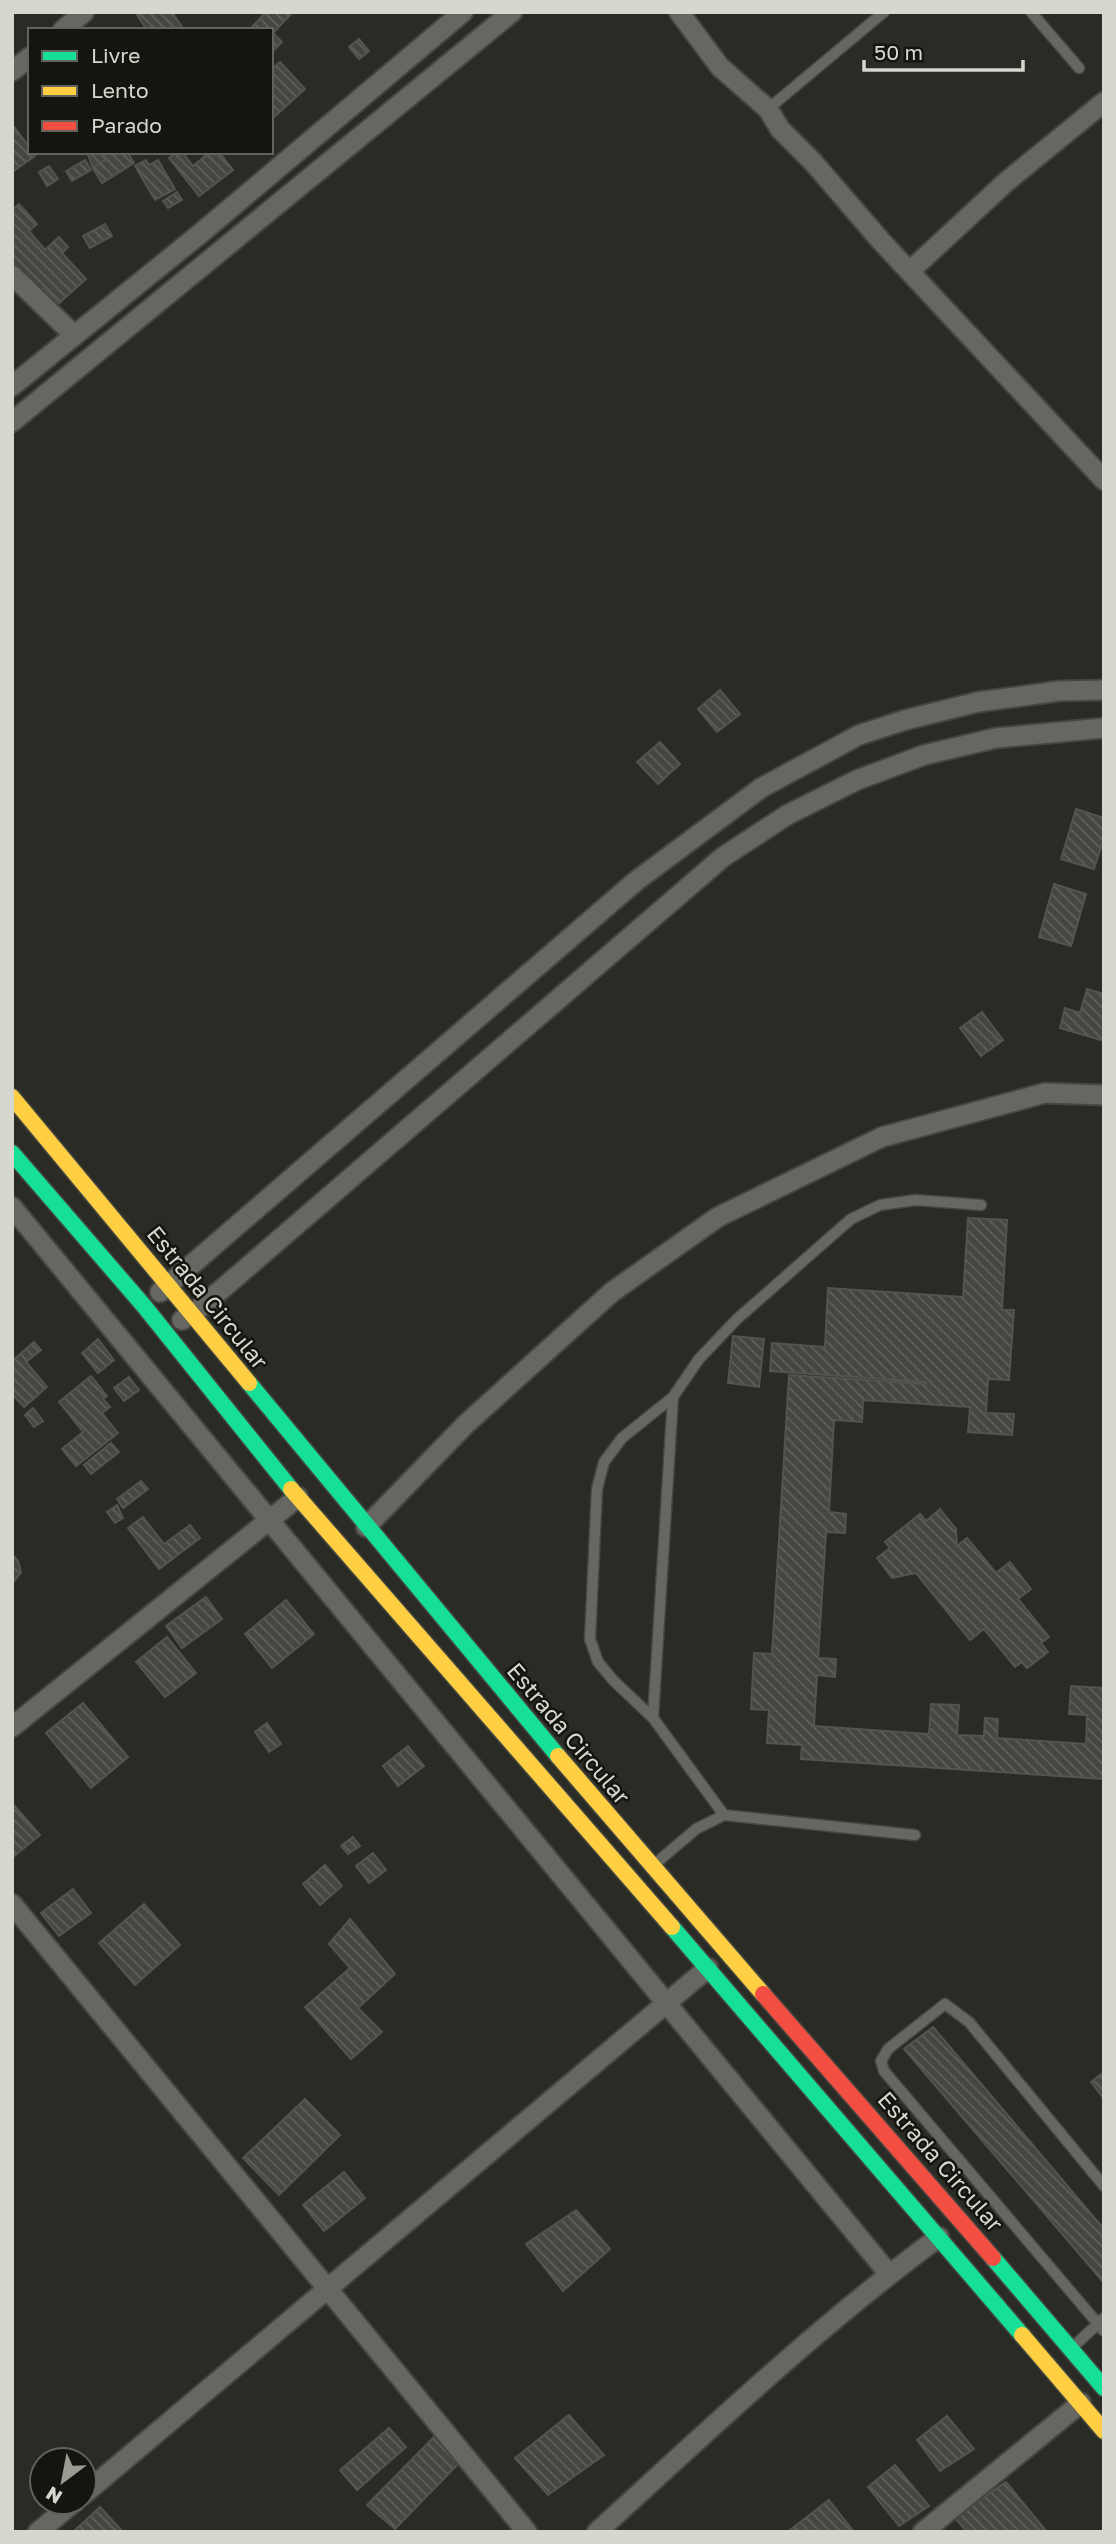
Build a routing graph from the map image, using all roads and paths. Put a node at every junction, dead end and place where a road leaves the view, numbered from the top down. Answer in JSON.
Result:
{"nodes":[{"id":1,"x":84,"y":12,"type":"edge"},
{"id":2,"x":463,"y":12,"type":"edge"},
{"id":3,"x":512,"y":12,"type":"edge"},
{"id":4,"x":678,"y":12,"type":"edge"},
{"id":5,"x":884,"y":12,"type":"edge"},
{"id":6,"x":1031,"y":12,"type":"edge"},
{"id":7,"x":65,"y":28,"type":"edge"},
{"id":8,"x":28,"y":59,"type":"edge"},
{"id":9,"x":1079,"y":68,"type":"dead end"},
{"id":10,"x":12,"y":71,"type":"edge"},
{"id":11,"x":1104,"y":102,"type":"edge"},
{"id":12,"x":768,"y":109,"type":"junction"},
{"id":13,"x":909,"y":271,"type":"junction"},
{"id":14,"x":12,"y":275,"type":"edge"},
{"id":15,"x":74,"y":335,"type":"junction"},
{"id":16,"x":12,"y":386,"type":"edge"},
{"id":17,"x":12,"y":422,"type":"edge"},
{"id":18,"x":1104,"y":480,"type":"edge"},
{"id":19,"x":1104,"y":690,"type":"edge"},
{"id":20,"x":1104,"y":728,"type":"edge"},
{"id":21,"x":1104,"y":1095,"type":"edge"},
{"id":22,"x":12,"y":1097,"type":"edge"},
{"id":23,"x":12,"y":1153,"type":"edge"},
{"id":24,"x":981,"y":1205,"type":"dead end"},
{"id":25,"x":12,"y":1207,"type":"edge"},
{"id":26,"x":169,"y":1284,"type":"junction"},
{"id":27,"x":144,"y":1306,"type":"junction"},
{"id":28,"x":193,"y":1314,"type":"junction"},
{"id":29,"x":163,"y":1330,"type":"junction"},
{"id":30,"x":673,"y":1397,"type":"junction"},
{"id":31,"x":298,"y":1497,"type":"junction"},
{"id":32,"x":270,"y":1520,"type":"junction"},
{"id":33,"x":366,"y":1527,"type":"junction"},
{"id":34,"x":653,"y":1717,"type":"junction"},
{"id":35,"x":14,"y":1723,"type":"edge"},
{"id":36,"x":724,"y":1815,"type":"junction"},
{"id":37,"x":915,"y":1835,"type":"dead end"},
{"id":38,"x":652,"y":1867,"type":"junction"},
{"id":39,"x":12,"y":1903,"type":"edge"},
{"id":40,"x":708,"y":1968,"type":"junction"},
{"id":41,"x":667,"y":2002,"type":"junction"},
{"id":42,"x":1104,"y":2186,"type":"edge"},
{"id":43,"x":939,"y":2237,"type":"junction"},
{"id":44,"x":889,"y":2274,"type":"junction"},
{"id":45,"x":328,"y":2290,"type":"junction"},
{"id":46,"x":1102,"y":2324,"type":"edge"},
{"id":47,"x":1071,"y":2348,"type":"junction"},
{"id":48,"x":1104,"y":2388,"type":"edge"},
{"id":49,"x":1081,"y":2403,"type":"junction"},
{"id":50,"x":1104,"y":2431,"type":"edge"},
{"id":51,"x":98,"y":2482,"type":"edge"},
{"id":52,"x":57,"y":2516,"type":"edge"},
{"id":53,"x":38,"y":2532,"type":"edge"},
{"id":54,"x":527,"y":2532,"type":"edge"},
{"id":55,"x":597,"y":2532,"type":"edge"},
{"id":56,"x":923,"y":2532,"type":"edge"}],
"edges":[{"from":1,"to":7,"type":"street"},
{"from":2,"to":15,"type":"street"},
{"from":3,"to":17,"type":"street"},
{"from":4,"to":12,"type":"street"},
{"from":5,"to":12,"type":"lane"},
{"from":6,"to":9,"type":"lane"},
{"from":8,"to":10,"type":"street"},
{"from":11,"to":13,"type":"street"},
{"from":12,"to":13,"type":"street"},
{"from":13,"to":18,"type":"street"},
{"from":14,"to":15,"type":"street"},
{"from":15,"to":16,"type":"street"},
{"from":19,"to":26,"type":"street"},
{"from":20,"to":28,"type":"street"},
{"from":21,"to":33,"type":"street"},
{"from":22,"to":26,"type":"main road","name":"Estrada Circular"},
{"from":23,"to":27,"type":"main road"},
{"from":24,"to":30,"type":"lane"},
{"from":25,"to":32,"type":"street"},
{"from":26,"to":27,"type":"street"},
{"from":26,"to":28,"type":"main road","name":"Estrada Circular"},
{"from":27,"to":29,"type":"main road"},
{"from":28,"to":29,"type":"street"},
{"from":28,"to":33,"type":"main road","name":"Estrada Circular"},
{"from":29,"to":31,"type":"main road"},
{"from":30,"to":34,"type":"lane"},
{"from":30,"to":34,"type":"lane"},
{"from":31,"to":32,"type":"street"},
{"from":31,"to":40,"type":"main road"},
{"from":32,"to":35,"type":"street"},
{"from":32,"to":41,"type":"street"},
{"from":33,"to":38,"type":"main road","name":"Estrada Circular"},
{"from":34,"to":36,"type":"lane"},
{"from":36,"to":37,"type":"lane"},
{"from":36,"to":38,"type":"lane"},
{"from":38,"to":47,"type":"main road","name":"Estrada Circular"},
{"from":39,"to":45,"type":"street"},
{"from":40,"to":41,"type":"street"},
{"from":40,"to":43,"type":"main road"},
{"from":41,"to":44,"type":"street"},
{"from":41,"to":45,"type":"street"},
{"from":42,"to":46,"type":"lane"},
{"from":43,"to":44,"type":"street"},
{"from":43,"to":49,"type":"main road"},
{"from":44,"to":55,"type":"street"},
{"from":45,"to":51,"type":"street"},
{"from":45,"to":54,"type":"street"},
{"from":46,"to":47,"type":"lane"},
{"from":47,"to":48,"type":"main road","name":"Estrada Circular"},
{"from":49,"to":50,"type":"main road"},
{"from":49,"to":56,"type":"street"},
{"from":52,"to":53,"type":"street"}]}
